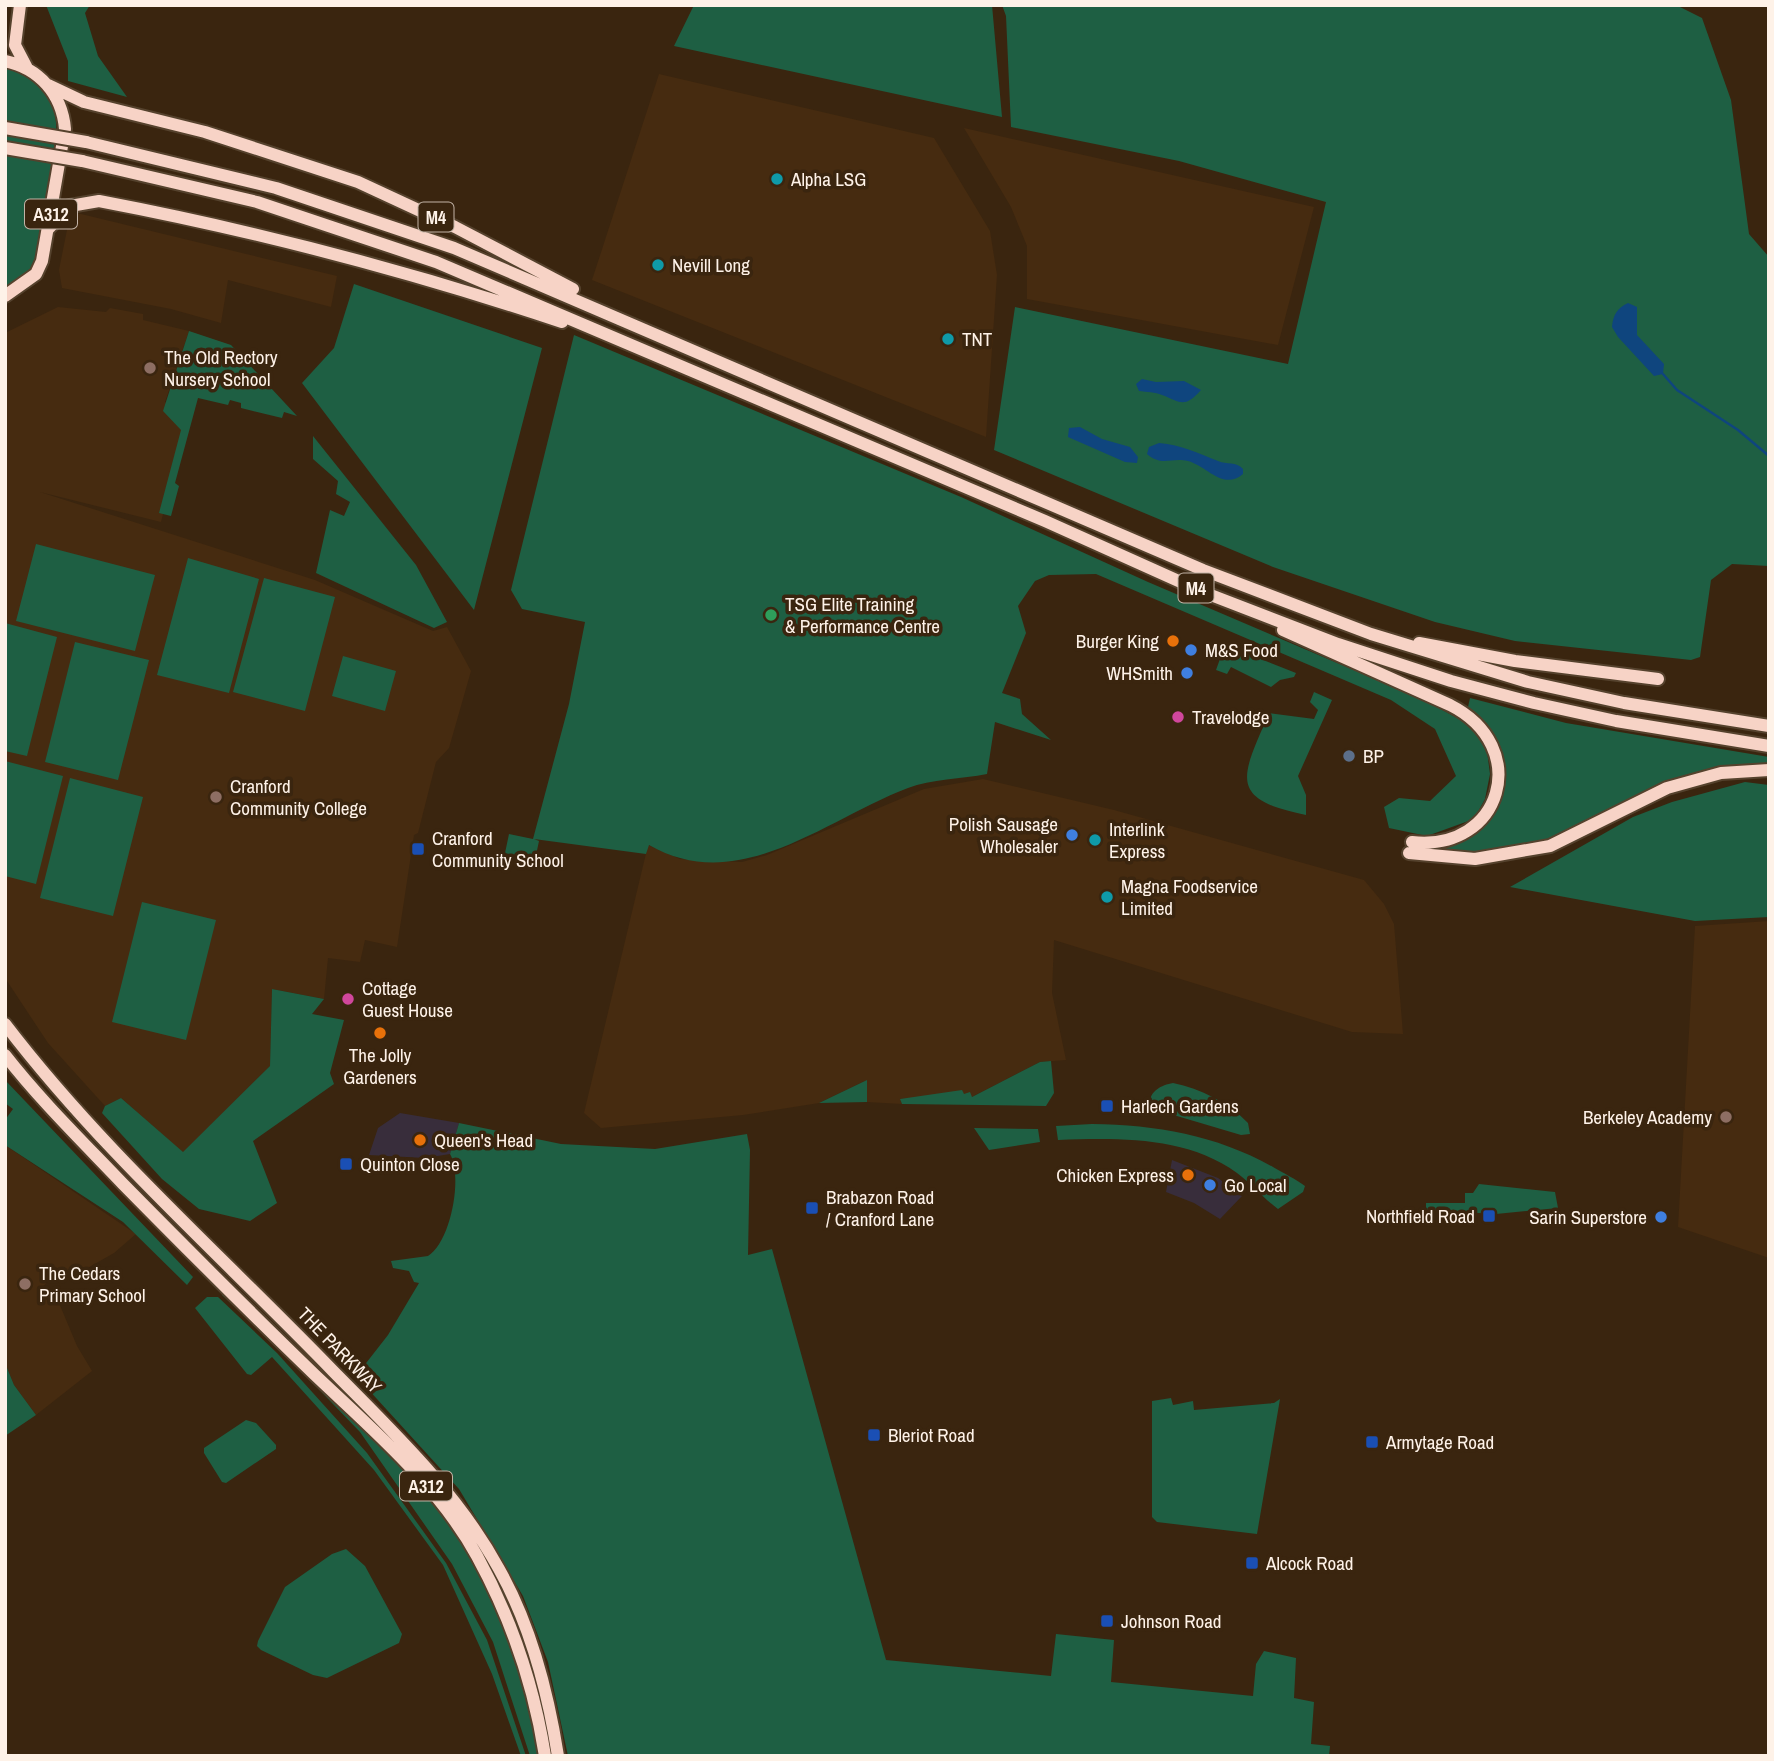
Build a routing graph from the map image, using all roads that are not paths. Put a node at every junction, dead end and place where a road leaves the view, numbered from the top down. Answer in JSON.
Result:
{"nodes":[{"id":1,"x":20,"y":5,"type":"edge"},
{"id":2,"x":5,"y":61,"type":"edge"},
{"id":3,"x":28,"y":69,"type":"junction"},
{"id":4,"x":48,"y":85,"type":"junction"},
{"id":5,"x":5,"y":128,"type":"edge"},
{"id":6,"x":5,"y":148,"type":"edge"},
{"id":7,"x":48,"y":229,"type":"junction"},
{"id":8,"x":6,"y":295,"type":"edge"},
{"id":9,"x":654,"y":331,"type":"junction"},
{"id":10,"x":648,"y":351,"type":"junction"},
{"id":11,"x":1203,"y":592,"type":"junction"},
{"id":12,"x":1371,"y":634,"type":"junction"},
{"id":13,"x":1658,"y":679,"type":"dead end"},
{"id":14,"x":1769,"y":726,"type":"edge"},
{"id":15,"x":1769,"y":746,"type":"edge"},
{"id":16,"x":1769,"y":770,"type":"edge"},
{"id":17,"x":5,"y":1024,"type":"edge"},
{"id":18,"x":5,"y":1055,"type":"edge"},
{"id":19,"x":545,"y":1756,"type":"edge"},
{"id":20,"x":558,"y":1756,"type":"edge"}],
"edges":[{"from":1,"to":3,"type":"highway"},
{"from":2,"to":3,"type":"highway","number":"A312"},
{"from":3,"to":4,"type":"highway","number":"A312"},
{"from":4,"to":7,"type":"highway","number":"A312"},
{"from":4,"to":9,"type":"highway","number":"M4"},
{"from":5,"to":9,"type":"highway","number":"M4","bridge":true},
{"from":6,"to":10,"type":"highway","number":"M4","bridge":true},
{"from":7,"to":8,"type":"highway","number":"A312"},
{"from":7,"to":10,"type":"highway","number":"M4"},
{"from":9,"to":12,"type":"highway","number":"M4"},
{"from":10,"to":11,"type":"highway","number":"M4"},
{"from":11,"to":15,"type":"highway","number":"M4"},
{"from":11,"to":16,"type":"highway"},
{"from":12,"to":13,"type":"highway","number":"M4"},
{"from":12,"to":14,"type":"highway","number":"M4"},
{"from":17,"to":20,"type":"highway","name":"THE PARKWAY","number":"A312"},
{"from":18,"to":19,"type":"highway","name":"THE PARKWAY","number":"A312"}]}
